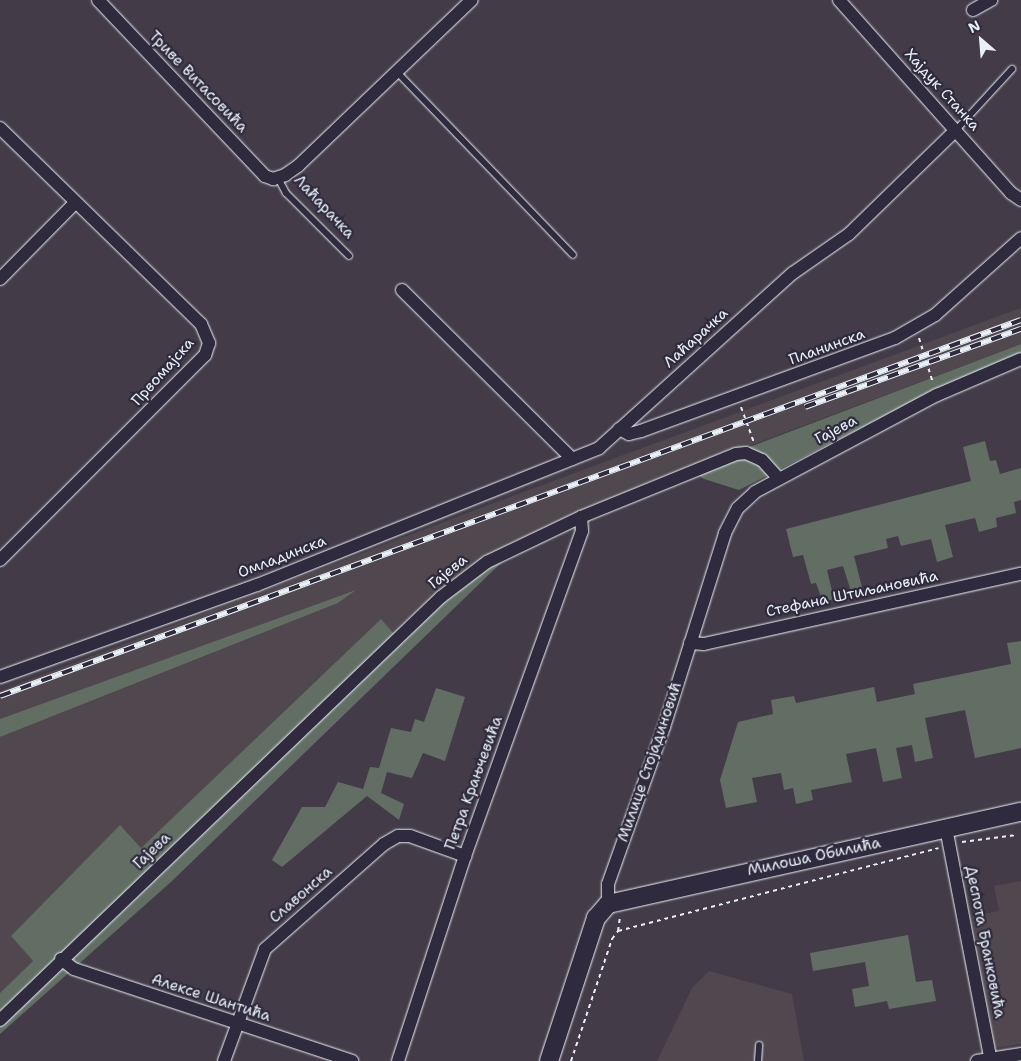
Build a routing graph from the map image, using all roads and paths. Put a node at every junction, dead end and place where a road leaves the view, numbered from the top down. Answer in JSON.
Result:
{"nodes":[{"id":1,"x":98,"y":0,"type":"edge"},
{"id":2,"x":472,"y":0,"type":"edge"},
{"id":3,"x":839,"y":0,"type":"edge"},
{"id":4,"x":991,"y":0,"type":"edge"},
{"id":5,"x":973,"y":10,"type":"dead end"},
{"id":6,"x":1012,"y":69,"type":"dead end"},
{"id":7,"x":396,"y":71,"type":"junction"},
{"id":8,"x":0,"y":128,"type":"edge"},
{"id":9,"x":956,"y":130,"type":"junction"},
{"id":10,"x":278,"y":178,"type":"junction"},
{"id":11,"x":1021,"y":200,"type":"edge"},
{"id":12,"x":75,"y":203,"type":"junction"},
{"id":13,"x":1021,"y":238,"type":"edge"},
{"id":14,"x":574,"y":255,"type":"dead end"},
{"id":15,"x":348,"y":256,"type":"dead end"},
{"id":16,"x":0,"y":279,"type":"edge"},
{"id":17,"x":402,"y":290,"type":"dead end"},
{"id":18,"x":916,"y":328,"type":"junction"},
{"id":19,"x":1021,"y":359,"type":"edge"},
{"id":20,"x":937,"y":395,"type":"junction"},
{"id":21,"x":738,"y":397,"type":"junction"},
{"id":22,"x":618,"y":429,"type":"junction"},
{"id":23,"x":572,"y":459,"type":"junction"},
{"id":24,"x":759,"y":459,"type":"junction"},
{"id":25,"x":778,"y":479,"type":"junction"},
{"id":26,"x":581,"y":517,"type":"junction"},
{"id":27,"x":0,"y":560,"type":"edge"},
{"id":28,"x":1021,"y":574,"type":"edge"},
{"id":29,"x":690,"y":644,"type":"junction"},
{"id":30,"x":0,"y":677,"type":"edge"},
{"id":31,"x":1021,"y":812,"type":"edge"},
{"id":32,"x":1017,"y":835,"type":"dead end"},
{"id":33,"x":948,"y":837,"type":"junction"},
{"id":34,"x":465,"y":856,"type":"junction"},
{"id":35,"x":608,"y":904,"type":"junction"},
{"id":36,"x":62,"y":959,"type":"junction"},
{"id":37,"x":0,"y":1020,"type":"edge"},
{"id":38,"x":236,"y":1024,"type":"junction"},
{"id":39,"x":759,"y":1045,"type":"dead end"},
{"id":40,"x":1021,"y":1054,"type":"edge"},
{"id":41,"x":991,"y":1060,"type":"edge"},
{"id":42,"x":224,"y":1061,"type":"edge"},
{"id":43,"x":352,"y":1061,"type":"edge"},
{"id":44,"x":398,"y":1061,"type":"edge"},
{"id":45,"x":549,"y":1061,"type":"edge"},
{"id":46,"x":571,"y":1061,"type":"edge"},
{"id":47,"x":758,"y":1061,"type":"edge"},
{"id":48,"x":977,"y":1061,"type":"edge"}],
"edges":[{"from":1,"to":10,"type":"street","name":"Триве Витасовића"},
{"from":2,"to":7,"type":"street"},
{"from":3,"to":9,"type":"street","name":"Хајдук Станка"},
{"from":4,"to":5,"type":"street"},
{"from":6,"to":9,"type":"lane","name":"Лаћарачка"},
{"from":7,"to":10,"type":"street"},
{"from":7,"to":14,"type":"lane"},
{"from":8,"to":12,"type":"street","name":"Првомајска"},
{"from":9,"to":11,"type":"street","name":"Хајдук Станка"},
{"from":9,"to":22,"type":"street","name":"Лаћарачка"},
{"from":10,"to":15,"type":"lane","name":"Лаћарачка"},
{"from":12,"to":16,"type":"street"},
{"from":12,"to":27,"type":"street","name":"Првомајска"},
{"from":13,"to":18,"type":"street","name":"Планинска"},
{"from":17,"to":23,"type":"street"},
{"from":18,"to":20,"type":"path"},
{"from":18,"to":21,"type":"street","name":"Планинска"},
{"from":19,"to":20,"type":"street","name":"Гајева"},
{"from":20,"to":25,"type":"street","name":"Гајева"},
{"from":21,"to":22,"type":"street","name":"Планинска"},
{"from":21,"to":24,"type":"path"},
{"from":22,"to":23,"type":"street","name":"Лаћарачка"},
{"from":23,"to":30,"type":"street","name":"Омладинска"},
{"from":24,"to":25,"type":"street"},
{"from":24,"to":26,"type":"street","name":"Гајева"},
{"from":25,"to":29,"type":"street","name":"Милице Стојадиновић"},
{"from":26,"to":34,"type":"street","name":"Петра Крањчевића"},
{"from":26,"to":36,"type":"street","name":"Гајева"},
{"from":28,"to":29,"type":"street","name":"Стефана Штиљановића"},
{"from":29,"to":35,"type":"street","name":"Милице Стојадиновић"},
{"from":31,"to":33,"type":"street","name":"Милоша Обилића"},
{"from":32,"to":33,"type":"path"},
{"from":33,"to":35,"type":"street","name":"Милоша Обилића"},
{"from":33,"to":41,"type":"street","name":"Деспота Бранковића"},
{"from":33,"to":46,"type":"path"},
{"from":34,"to":38,"type":"street","name":"Славонска"},
{"from":34,"to":44,"type":"street","name":"Петра Крањчевића"},
{"from":35,"to":45,"type":"street"},
{"from":36,"to":37,"type":"street","name":"Гајева"},
{"from":36,"to":38,"type":"street","name":"Алексе Шантића"},
{"from":38,"to":42,"type":"street","name":"Славонска"},
{"from":38,"to":43,"type":"street","name":"Алексе Шантића"},
{"from":39,"to":47,"type":"lane"},
{"from":40,"to":41,"type":"street"},
{"from":41,"to":48,"type":"street"}]}
